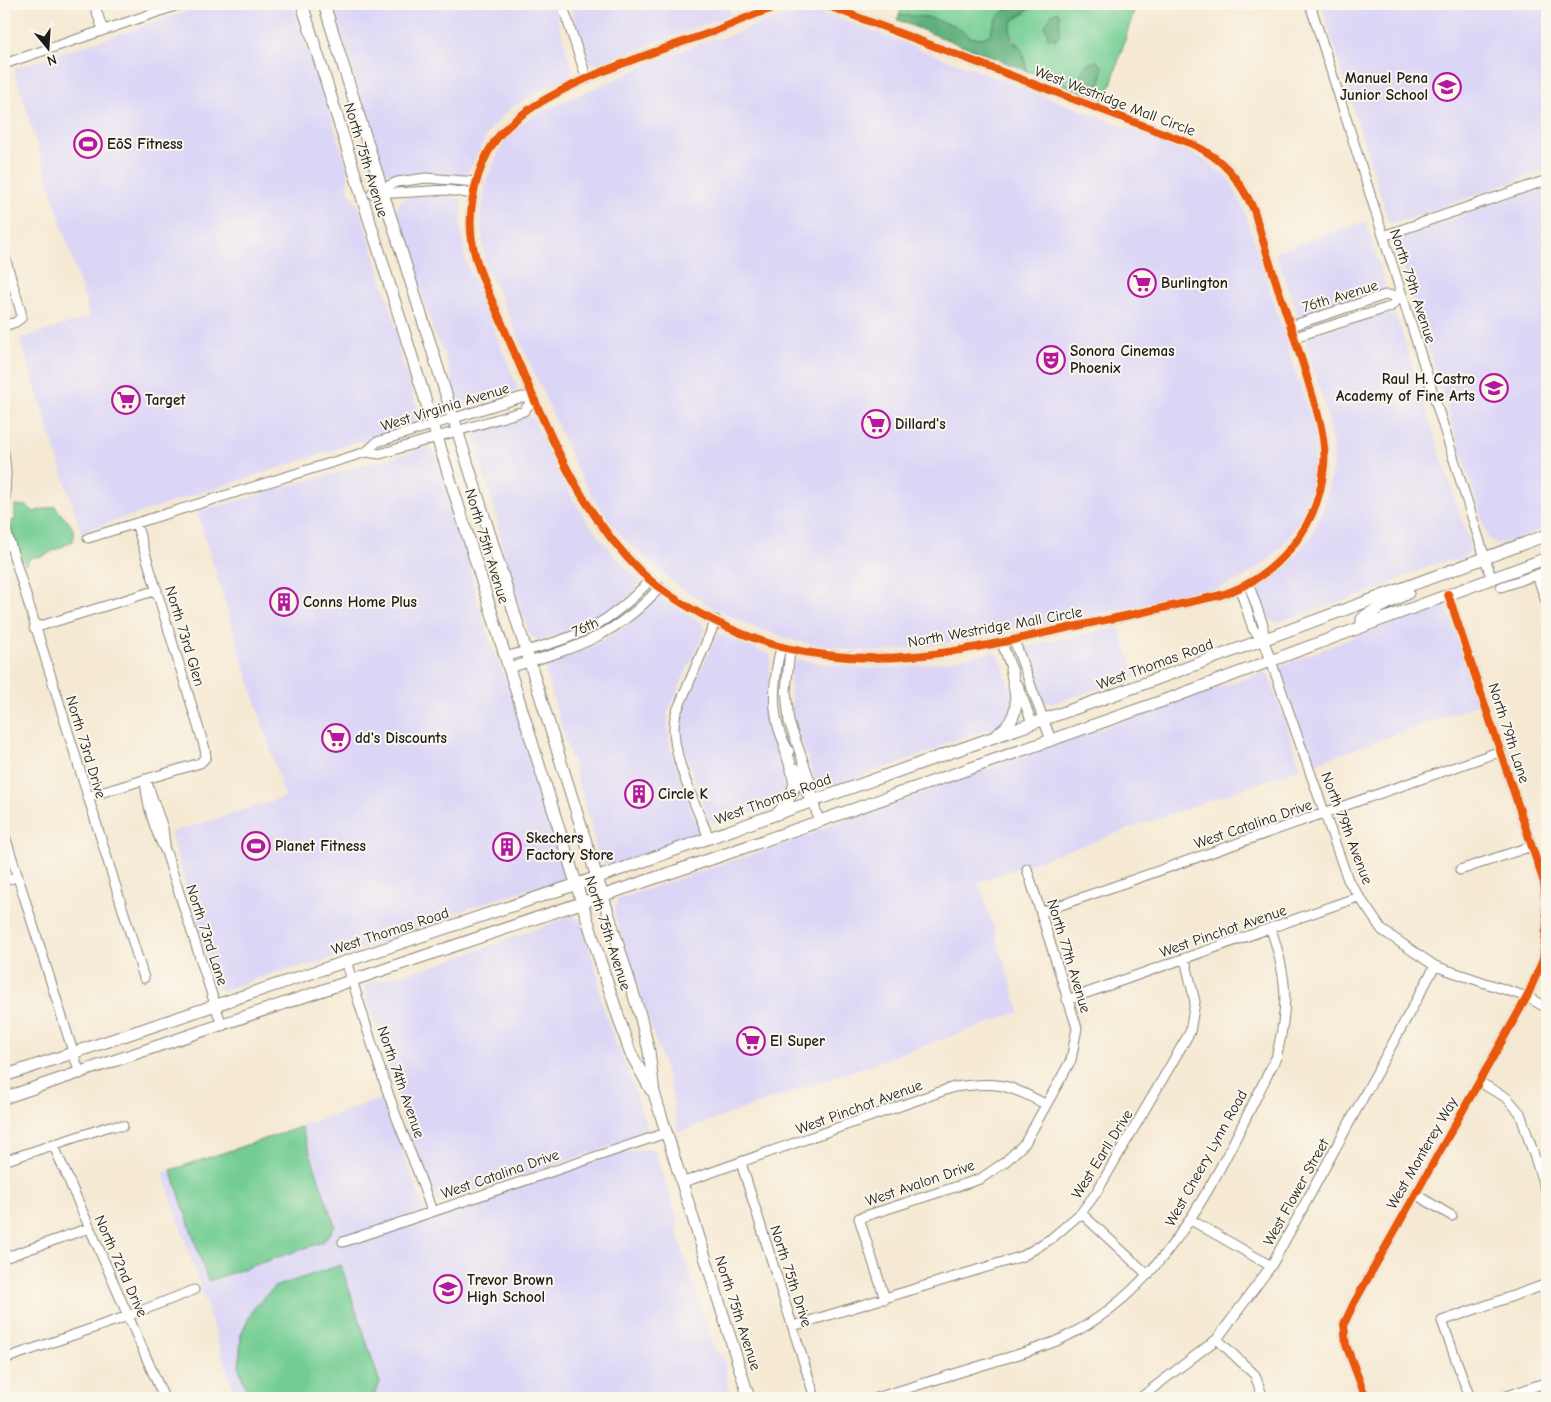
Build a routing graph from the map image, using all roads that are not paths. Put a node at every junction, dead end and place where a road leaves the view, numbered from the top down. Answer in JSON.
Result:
{"nodes":[{"id":1,"x":94,"y":4,"type":"edge"},
{"id":2,"x":181,"y":4,"type":"edge"},
{"id":3,"x":302,"y":4,"type":"edge"},
{"id":4,"x":324,"y":4,"type":"edge"},
{"id":5,"x":562,"y":4,"type":"edge"},
{"id":6,"x":792,"y":4,"type":"edge"},
{"id":7,"x":822,"y":4,"type":"edge"},
{"id":8,"x":1310,"y":4,"type":"edge"},
{"id":9,"x":103,"y":30,"type":"junction"},
{"id":10,"x":4,"y":64,"type":"edge"},
{"id":11,"x":586,"y":79,"type":"junction"},
{"id":12,"x":1547,"y":180,"type":"edge"},
{"id":13,"x":477,"y":182,"type":"junction"},
{"id":14,"x":378,"y":191,"type":"junction"},
{"id":15,"x":474,"y":194,"type":"junction"},
{"id":16,"x":1383,"y":236,"type":"junction"},
{"id":17,"x":4,"y":254,"type":"edge"},
{"id":18,"x":1402,"y":296,"type":"junction"},
{"id":19,"x":4,"y":326,"type":"edge"},
{"id":20,"x":1292,"y":331,"type":"junction"},
{"id":21,"x":536,"y":402,"type":"junction"},
{"id":22,"x":454,"y":418,"type":"junction"},
{"id":23,"x":433,"y":425,"type":"junction"},
{"id":24,"x":458,"y":431,"type":"junction"},
{"id":25,"x":437,"y":437,"type":"junction"},
{"id":26,"x":4,"y":452,"type":"edge"},
{"id":27,"x":366,"y":452,"type":"junction"},
{"id":28,"x":4,"y":518,"type":"edge"},
{"id":29,"x":136,"y":523,"type":"junction"},
{"id":30,"x":4,"y":524,"type":"edge"},
{"id":31,"x":1547,"y":535,"type":"edge"},
{"id":32,"x":88,"y":538,"type":"dead end"},
{"id":33,"x":1485,"y":557,"type":"junction"},
{"id":34,"x":1547,"y":558,"type":"edge"},
{"id":35,"x":1547,"y":571,"type":"edge"},
{"id":36,"x":1537,"y":574,"type":"junction"},
{"id":37,"x":1491,"y":578,"type":"junction"},
{"id":38,"x":1428,"y":579,"type":"junction"},
{"id":39,"x":650,"y":580,"type":"junction"},
{"id":40,"x":1249,"y":585,"type":"junction"},
{"id":41,"x":660,"y":587,"type":"junction"},
{"id":42,"x":1501,"y":587,"type":"dead end"},
{"id":43,"x":1240,"y":589,"type":"junction"},
{"id":44,"x":157,"y":590,"type":"junction"},
{"id":45,"x":1448,"y":594,"type":"junction"},
{"id":46,"x":1547,"y":604,"type":"edge"},
{"id":47,"x":716,"y":620,"type":"junction"},
{"id":48,"x":1362,"y":627,"type":"junction"},
{"id":49,"x":34,"y":628,"type":"junction"},
{"id":50,"x":1014,"y":640,"type":"junction"},
{"id":51,"x":1264,"y":641,"type":"junction"},
{"id":52,"x":1002,"y":643,"type":"junction"},
{"id":53,"x":781,"y":647,"type":"junction"},
{"id":54,"x":790,"y":649,"type":"junction"},
{"id":55,"x":528,"y":656,"type":"junction"},
{"id":56,"x":1271,"y":661,"type":"junction"},
{"id":57,"x":507,"y":663,"type":"junction"},
{"id":58,"x":1012,"y":669,"type":"junction"},
{"id":59,"x":1038,"y":721,"type":"junction"},
{"id":60,"x":994,"y":736,"type":"junction"},
{"id":61,"x":1046,"y":742,"type":"junction"},
{"id":62,"x":785,"y":746,"type":"junction"},
{"id":63,"x":1501,"y":751,"type":"junction"},
{"id":64,"x":145,"y":779,"type":"junction"},
{"id":65,"x":87,"y":797,"type":"junction"},
{"id":66,"x":812,"y":801,"type":"junction"},
{"id":67,"x":778,"y":813,"type":"junction"},
{"id":68,"x":1324,"y":814,"type":"junction"},
{"id":69,"x":819,"y":821,"type":"junction"},
{"id":70,"x":4,"y":833,"type":"edge"},
{"id":71,"x":709,"y":838,"type":"junction"},
{"id":72,"x":1532,"y":846,"type":"junction"},
{"id":73,"x":1027,"y":869,"type":"dead end"},
{"id":74,"x":1460,"y":870,"type":"dead end"},
{"id":75,"x":17,"y":877,"type":"junction"},
{"id":76,"x":597,"y":878,"type":"junction"},
{"id":77,"x":4,"y":880,"type":"edge"},
{"id":78,"x":576,"y":884,"type":"junction"},
{"id":79,"x":602,"y":896,"type":"junction"},
{"id":80,"x":1358,"y":897,"type":"junction"},
{"id":81,"x":582,"y":904,"type":"junction"},
{"id":82,"x":1041,"y":912,"type":"junction"},
{"id":83,"x":1271,"y":929,"type":"junction"},
{"id":84,"x":1185,"y":959,"type":"junction"},
{"id":85,"x":346,"y":961,"type":"junction"},
{"id":86,"x":1434,"y":966,"type":"junction"},
{"id":87,"x":144,"y":978,"type":"dead end"},
{"id":88,"x":353,"y":982,"type":"junction"},
{"id":89,"x":1527,"y":997,"type":"junction"},
{"id":90,"x":1067,"y":1000,"type":"junction"},
{"id":91,"x":216,"y":1006,"type":"junction"},
{"id":92,"x":1547,"y":1008,"type":"edge"},
{"id":93,"x":222,"y":1026,"type":"junction"},
{"id":94,"x":73,"y":1054,"type":"junction"},
{"id":95,"x":80,"y":1074,"type":"junction"},
{"id":96,"x":4,"y":1076,"type":"edge"},
{"id":97,"x":1479,"y":1082,"type":"junction"},
{"id":98,"x":654,"y":1094,"type":"junction"},
{"id":99,"x":4,"y":1098,"type":"edge"},
{"id":100,"x":1045,"y":1104,"type":"junction"},
{"id":101,"x":123,"y":1126,"type":"dead end"},
{"id":102,"x":666,"y":1133,"type":"junction"},
{"id":103,"x":53,"y":1144,"type":"junction"},
{"id":104,"x":4,"y":1161,"type":"edge"},
{"id":105,"x":741,"y":1163,"type":"junction"},
{"id":106,"x":681,"y":1183,"type":"junction"},
{"id":107,"x":1415,"y":1194,"type":"junction"},
{"id":108,"x":1547,"y":1194,"type":"edge"},
{"id":109,"x":432,"y":1212,"type":"junction"},
{"id":110,"x":1081,"y":1213,"type":"junction"},
{"id":111,"x":1452,"y":1216,"type":"dead end"},
{"id":112,"x":1191,"y":1220,"type":"junction"},
{"id":113,"x":90,"y":1228,"type":"junction"},
{"id":114,"x":343,"y":1242,"type":"dead end"},
{"id":115,"x":4,"y":1258,"type":"edge"},
{"id":116,"x":1271,"y":1266,"type":"junction"},
{"id":117,"x":1148,"y":1275,"type":"junction"},
{"id":118,"x":1547,"y":1284,"type":"edge"},
{"id":119,"x":194,"y":1290,"type":"dead end"},
{"id":120,"x":885,"y":1299,"type":"junction"},
{"id":121,"x":128,"y":1316,"type":"junction"},
{"id":122,"x":793,"y":1326,"type":"junction"},
{"id":123,"x":1217,"y":1340,"type":"junction"},
{"id":124,"x":4,"y":1359,"type":"edge"},
{"id":125,"x":1547,"y":1382,"type":"edge"},
{"id":126,"x":1144,"y":1397,"type":"edge"},
{"id":127,"x":164,"y":1398,"type":"edge"},
{"id":128,"x":749,"y":1398,"type":"edge"},
{"id":129,"x":815,"y":1398,"type":"edge"},
{"id":130,"x":876,"y":1398,"type":"edge"},
{"id":131,"x":1263,"y":1398,"type":"edge"},
{"id":132,"x":1366,"y":1398,"type":"edge"},
{"id":133,"x":1470,"y":1398,"type":"edge"},
{"id":134,"x":1502,"y":1398,"type":"edge"}],
"edges":[{"from":1,"to":9,"type":"street"},
{"from":2,"to":9,"type":"street"},
{"from":3,"to":23,"type":"main road","name":"North 75th Avenue"},
{"from":4,"to":14,"type":"main road","name":"North 75th Avenue"},
{"from":5,"to":11,"type":"street"},
{"from":6,"to":11,"type":"street"},
{"from":7,"to":20,"type":"street","name":"West Westridge Mall Circle"},
{"from":8,"to":16,"type":"street","name":"North 79th Avenue"},
{"from":9,"to":10,"type":"street"},
{"from":11,"to":13,"type":"street","name":"North Westridge Mall Circle"},
{"from":12,"to":16,"type":"street"},
{"from":13,"to":14,"type":"street"},
{"from":13,"to":15,"type":"street","name":"North Westridge Mall Circle"},
{"from":14,"to":15,"type":"street"},
{"from":14,"to":22,"type":"main road","name":"North 75th Avenue"},
{"from":15,"to":21,"type":"street","name":"North Westridge Mall Circle"},
{"from":16,"to":18,"type":"street","name":"North 79th Avenue"},
{"from":17,"to":19,"type":"street"},
{"from":18,"to":20,"type":"street","name":"76th Avenue"},
{"from":18,"to":33,"type":"street","name":"North 79th Avenue"},
{"from":20,"to":40,"type":"street","name":"North Westridge Mall Circle"},
{"from":21,"to":22,"type":"street","name":"West Virginia Avenue"},
{"from":21,"to":24,"type":"street","name":"West Virginia Avenue"},
{"from":21,"to":39,"type":"street","name":"North Westridge Mall Circle"},
{"from":22,"to":23,"type":"street","name":"West Virginia Avenue"},
{"from":22,"to":24,"type":"main road","name":"North 75th Avenue"},
{"from":23,"to":25,"type":"main road","name":"North 75th Avenue"},
{"from":23,"to":27,"type":"street","name":"West Virginia Avenue"},
{"from":24,"to":25,"type":"street","name":"West Virginia Avenue"},
{"from":24,"to":55,"type":"main road","name":"North 75th Avenue"},
{"from":25,"to":27,"type":"street","name":"West Virginia Avenue"},
{"from":25,"to":57,"type":"main road","name":"North 75th Avenue"},
{"from":26,"to":28,"type":"street"},
{"from":27,"to":29,"type":"street","name":"West Virginia Avenue"},
{"from":29,"to":32,"type":"street","name":"West Virginia Avenue"},
{"from":29,"to":44,"type":"street","name":"North 73rd Glen"},
{"from":30,"to":49,"type":"street","name":"North 73rd Drive"},
{"from":31,"to":33,"type":"main road","name":"West Thomas Road"},
{"from":33,"to":37,"type":"street","name":"North 79th Avenue"},
{"from":33,"to":38,"type":"main road","name":"West Thomas Road"},
{"from":34,"to":37,"type":"main road"},
{"from":35,"to":36,"type":"street"},
{"from":36,"to":42,"type":"street"},
{"from":36,"to":46,"type":"street"},
{"from":37,"to":45,"type":"main road"},
{"from":38,"to":48,"type":"main road"},
{"from":38,"to":51,"type":"main road","name":"West Thomas Road"},
{"from":39,"to":41,"type":"street","name":"North Westridge Mall Circle"},
{"from":39,"to":55,"type":"street","name":"76th"},
{"from":40,"to":43,"type":"street","name":"North Westridge Mall Circle"},
{"from":40,"to":51,"type":"street"},
{"from":41,"to":47,"type":"street","name":"North Westridge Mall Circle"},
{"from":41,"to":55,"type":"street","name":"76th"},
{"from":43,"to":50,"type":"street","name":"North Westridge Mall Circle"},
{"from":43,"to":51,"type":"street"},
{"from":44,"to":49,"type":"street"},
{"from":44,"to":64,"type":"street","name":"North 73rd Glen"},
{"from":45,"to":48,"type":"main road"},
{"from":45,"to":63,"type":"street","name":"North 79th Lane"},
{"from":47,"to":53,"type":"street","name":"North Westridge Mall Circle"},
{"from":47,"to":71,"type":"street"},
{"from":48,"to":56,"type":"main road"},
{"from":49,"to":65,"type":"street","name":"North 73rd Drive"},
{"from":50,"to":52,"type":"street","name":"North Westridge Mall Circle"},
{"from":50,"to":59,"type":"street"},
{"from":51,"to":56,"type":"street","name":"North 79th Avenue"},
{"from":51,"to":59,"type":"main road","name":"West Thomas Road"},
{"from":52,"to":54,"type":"street","name":"North Westridge Mall Circle"},
{"from":52,"to":58,"type":"street"},
{"from":53,"to":54,"type":"street","name":"North Westridge Mall Circle"},
{"from":53,"to":62,"type":"street"},
{"from":54,"to":66,"type":"street"},
{"from":55,"to":57,"type":"street","name":"76th"},
{"from":55,"to":76,"type":"main road","name":"North 75th Avenue"},
{"from":56,"to":61,"type":"main road"},
{"from":56,"to":68,"type":"street","name":"North 79th Avenue"},
{"from":57,"to":78,"type":"main road","name":"North 75th Avenue"},
{"from":58,"to":59,"type":"street"},
{"from":58,"to":60,"type":"main road"},
{"from":59,"to":60,"type":"main road","name":"West Thomas Road"},
{"from":59,"to":61,"type":"main road"},
{"from":60,"to":66,"type":"main road","name":"West Thomas Road"},
{"from":61,"to":69,"type":"main road"},
{"from":62,"to":66,"type":"street"},
{"from":62,"to":67,"type":"main road"},
{"from":63,"to":68,"type":"street","name":"West Catalina Drive"},
{"from":63,"to":72,"type":"street","name":"North 79th Lane"},
{"from":64,"to":65,"type":"street"},
{"from":64,"to":91,"type":"street","name":"North 73rd Lane"},
{"from":65,"to":87,"type":"street","name":"North 73rd Drive"},
{"from":66,"to":67,"type":"main road","name":"West Thomas Road"},
{"from":66,"to":69,"type":"street"},
{"from":67,"to":71,"type":"main road","name":"West Thomas Road"},
{"from":68,"to":80,"type":"street","name":"North 79th Avenue"},
{"from":68,"to":82,"type":"street","name":"West Catalina Drive"},
{"from":69,"to":79,"type":"main road"},
{"from":70,"to":75,"type":"street"},
{"from":71,"to":76,"type":"main road","name":"West Thomas Road"},
{"from":72,"to":74,"type":"street"},
{"from":72,"to":89,"type":"street","name":"North 79th Lane"},
{"from":73,"to":82,"type":"street","name":"North 77th Avenue"},
{"from":75,"to":77,"type":"street"},
{"from":75,"to":94,"type":"street"},
{"from":76,"to":78,"type":"main road","name":"West Thomas Road"},
{"from":76,"to":79,"type":"main road","name":"North 75th Avenue"},
{"from":78,"to":81,"type":"main road","name":"North 75th Avenue"},
{"from":78,"to":85,"type":"main road","name":"West Thomas Road"},
{"from":79,"to":81,"type":"main road"},
{"from":79,"to":98,"type":"main road","name":"North 75th Avenue"},
{"from":80,"to":83,"type":"street","name":"West Pinchot Avenue"},
{"from":80,"to":86,"type":"street","name":"North 79th Avenue"},
{"from":81,"to":88,"type":"main road"},
{"from":81,"to":98,"type":"main road","name":"North 75th Avenue"},
{"from":82,"to":90,"type":"street","name":"North 77th Avenue"},
{"from":83,"to":84,"type":"street","name":"West Pinchot Avenue"},
{"from":83,"to":112,"type":"street","name":"West Cheery Lynn Road"},
{"from":84,"to":90,"type":"street","name":"West Pinchot Avenue"},
{"from":84,"to":110,"type":"street","name":"West Earll Drive"},
{"from":85,"to":88,"type":"street","name":"North 74th Avenue"},
{"from":85,"to":91,"type":"main road","name":"West Thomas Road"},
{"from":86,"to":89,"type":"street","name":"North 79th Avenue"},
{"from":86,"to":116,"type":"street","name":"West Flower Street"},
{"from":88,"to":93,"type":"main road"},
{"from":88,"to":109,"type":"street","name":"North 74th Avenue"},
{"from":89,"to":92,"type":"street","name":"North 79th Avenue"},
{"from":89,"to":97,"type":"street","name":"West Monterey Way"},
{"from":90,"to":100,"type":"street","name":"North 77th Avenue"},
{"from":91,"to":93,"type":"street","name":"North 73rd Lane"},
{"from":91,"to":94,"type":"main road","name":"West Thomas Road"},
{"from":93,"to":95,"type":"main road"},
{"from":94,"to":95,"type":"street"},
{"from":94,"to":96,"type":"main road","name":"West Thomas Road"},
{"from":95,"to":99,"type":"main road"},
{"from":97,"to":107,"type":"street","name":"West Monterey Way"},
{"from":97,"to":108,"type":"street"},
{"from":98,"to":102,"type":"main road","name":"North 75th Avenue"},
{"from":100,"to":105,"type":"street","name":"West Pinchot Avenue"},
{"from":100,"to":120,"type":"street","name":"West Avalon Drive"},
{"from":101,"to":103,"type":"street"},
{"from":102,"to":106,"type":"main road","name":"North 75th Avenue"},
{"from":102,"to":109,"type":"street","name":"West Catalina Drive"},
{"from":103,"to":104,"type":"street"},
{"from":103,"to":113,"type":"street","name":"North 72nd Drive"},
{"from":105,"to":106,"type":"street","name":"West Pinchot Avenue"},
{"from":105,"to":122,"type":"street","name":"North 75th Drive"},
{"from":106,"to":128,"type":"main road","name":"North 75th Avenue"},
{"from":107,"to":111,"type":"street"},
{"from":107,"to":132,"type":"street","name":"West Monterey Way"},
{"from":109,"to":114,"type":"street","name":"West Catalina Drive"},
{"from":110,"to":117,"type":"street"},
{"from":110,"to":120,"type":"street","name":"West Earll Drive"},
{"from":112,"to":116,"type":"street"},
{"from":112,"to":117,"type":"street","name":"West Cheery Lynn Road"},
{"from":113,"to":115,"type":"street"},
{"from":113,"to":121,"type":"street","name":"North 72nd Drive"},
{"from":116,"to":123,"type":"street","name":"West Flower Street"},
{"from":117,"to":130,"type":"street","name":"West Cheery Lynn Road"},
{"from":118,"to":133,"type":"street"},
{"from":119,"to":121,"type":"street"},
{"from":120,"to":122,"type":"street","name":"West Earll Drive"},
{"from":121,"to":124,"type":"street"},
{"from":121,"to":127,"type":"street","name":"North 72nd Drive"},
{"from":122,"to":129,"type":"street","name":"North 75th Drive"},
{"from":123,"to":126,"type":"street","name":"West Flower Street"},
{"from":123,"to":131,"type":"street"},
{"from":125,"to":134,"type":"street"}]}
